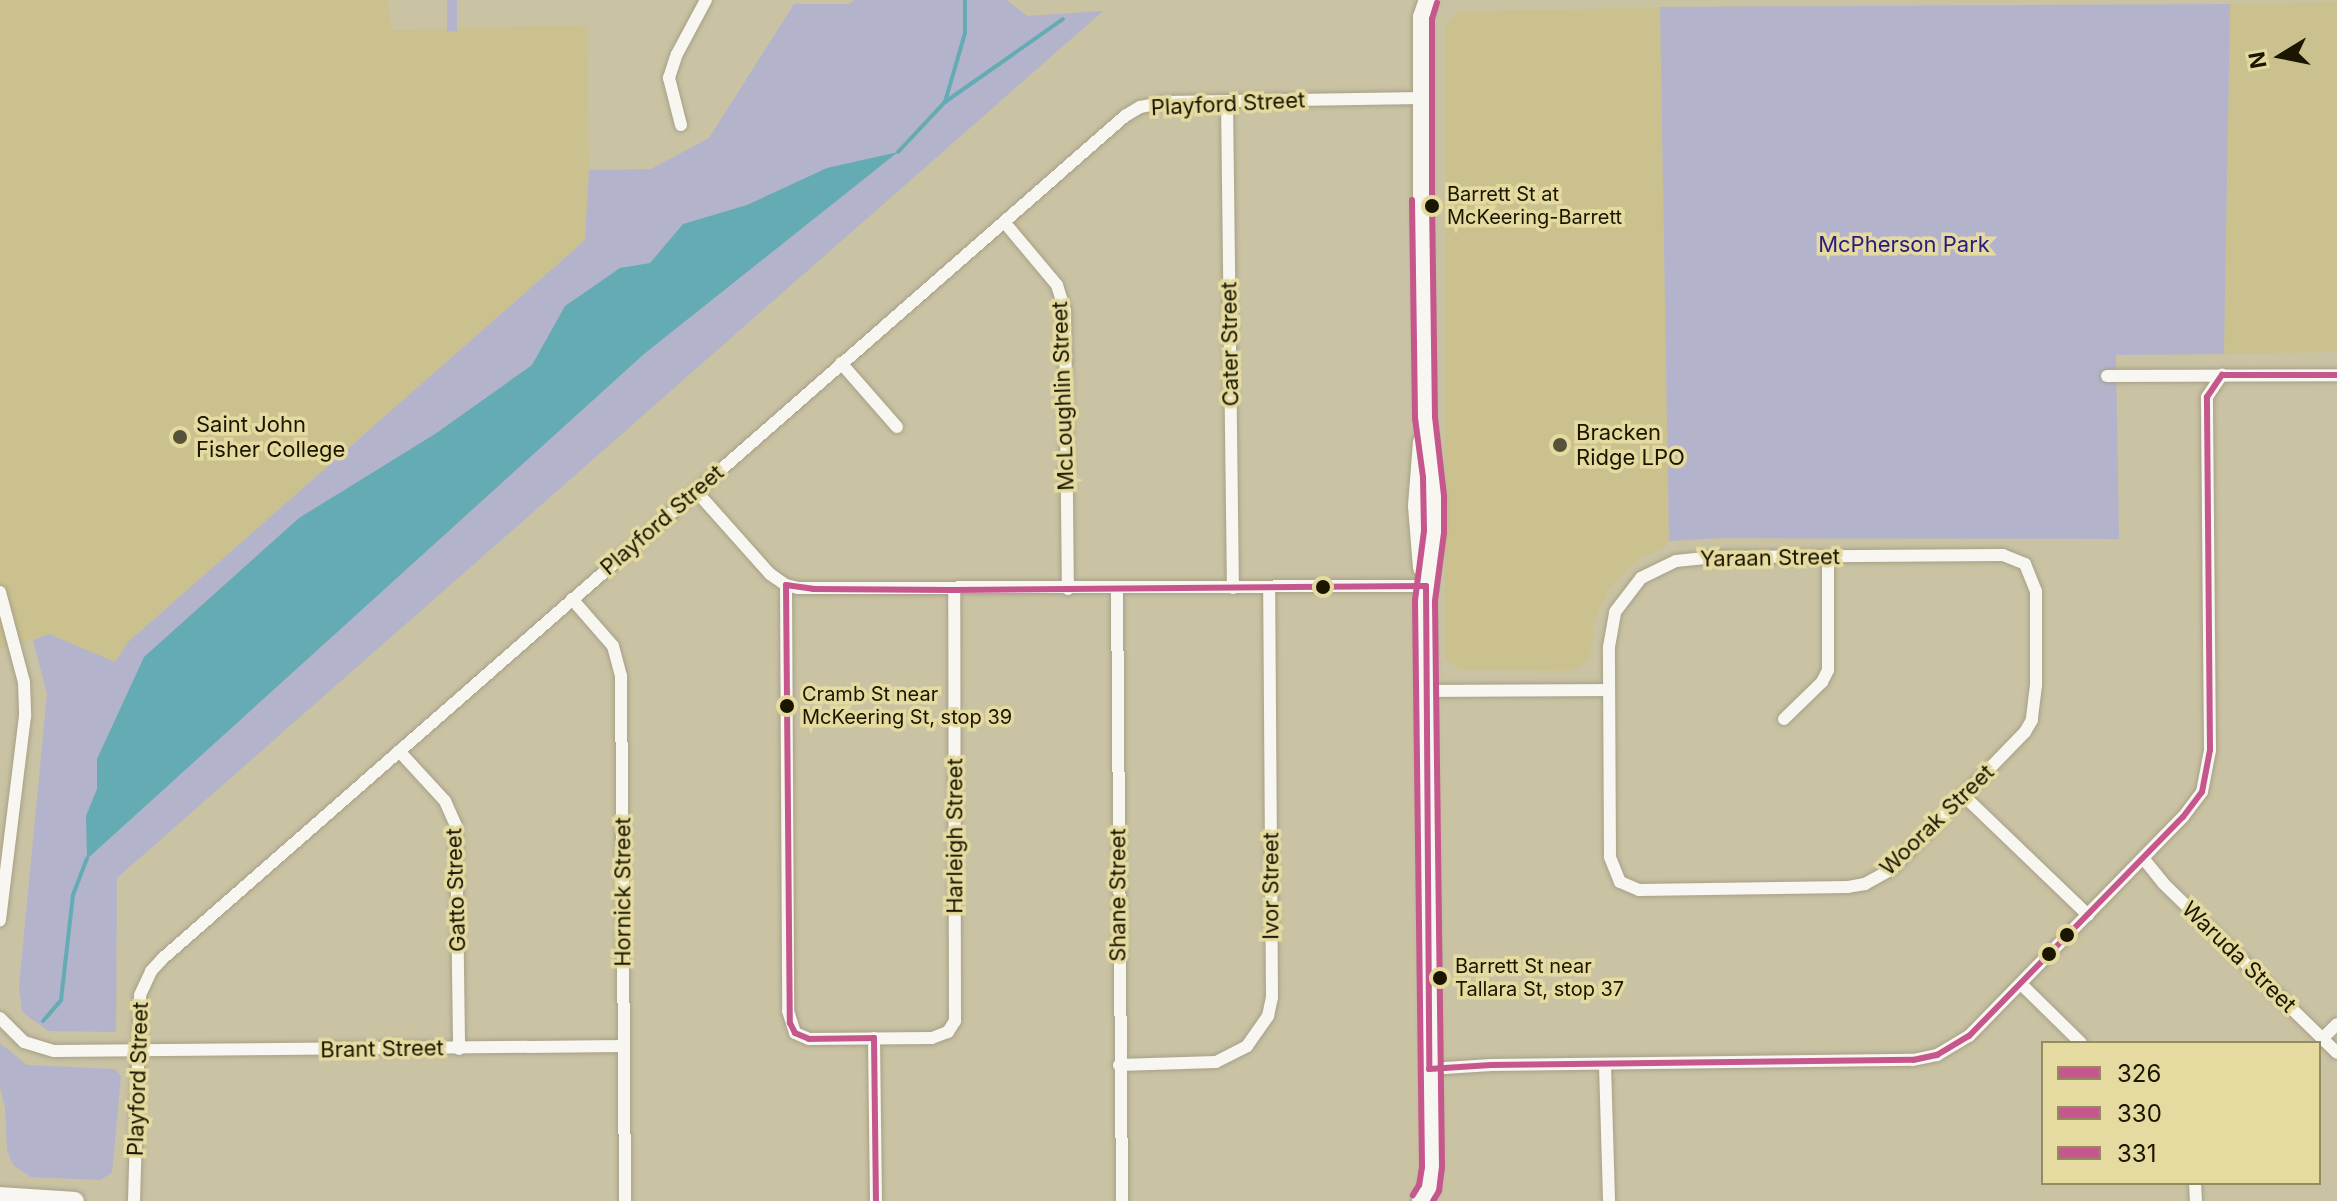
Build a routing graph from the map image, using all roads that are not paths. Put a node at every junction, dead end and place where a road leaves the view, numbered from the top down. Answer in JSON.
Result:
{"nodes":[{"id":1,"x":706,"y":0,"type":"edge"},
{"id":2,"x":1428,"y":0,"type":"edge"},
{"id":3,"x":1422,"y":98,"type":"junction"},
{"id":4,"x":1227,"y":101,"type":"junction"},
{"id":5,"x":681,"y":125,"type":"dead end"},
{"id":6,"x":1005,"y":223,"type":"junction"},
{"id":7,"x":841,"y":363,"type":"junction"},
{"id":8,"x":2222,"y":375,"type":"junction"},
{"id":9,"x":2337,"y":375,"type":"edge"},
{"id":10,"x":2107,"y":376,"type":"dead end"},
{"id":11,"x":897,"y":427,"type":"dead end"},
{"id":12,"x":696,"y":491,"type":"junction"},
{"id":13,"x":1828,"y":558,"type":"junction"},
{"id":14,"x":2025,"y":564,"type":"joint"},
{"id":15,"x":786,"y":585,"type":"junction"},
{"id":16,"x":1426,"y":586,"type":"junction"},
{"id":17,"x":1117,"y":588,"type":"junction"},
{"id":18,"x":1233,"y":588,"type":"junction"},
{"id":19,"x":1269,"y":588,"type":"junction"},
{"id":20,"x":1068,"y":589,"type":"junction"},
{"id":21,"x":954,"y":590,"type":"junction"},
{"id":22,"x":0,"y":592,"type":"edge"},
{"id":23,"x":572,"y":599,"type":"junction"},
{"id":24,"x":1608,"y":690,"type":"junction"},
{"id":25,"x":1426,"y":691,"type":"junction"},
{"id":26,"x":1784,"y":719,"type":"dead end"},
{"id":27,"x":399,"y":751,"type":"junction"},
{"id":28,"x":1964,"y":796,"type":"junction"},
{"id":29,"x":2143,"y":858,"type":"junction"},
{"id":30,"x":1620,"y":882,"type":"joint"},
{"id":31,"x":2088,"y":915,"type":"junction"},
{"id":32,"x":0,"y":920,"type":"edge"},
{"id":33,"x":2021,"y":984,"type":"junction"},
{"id":34,"x":0,"y":1018,"type":"edge"},
{"id":35,"x":2337,"y":1024,"type":"edge"},
{"id":36,"x":948,"y":1032,"type":"junction"},
{"id":37,"x":795,"y":1033,"type":"junction"},
{"id":38,"x":874,"y":1038,"type":"junction"},
{"id":39,"x":2322,"y":1039,"type":"junction"},
{"id":40,"x":2079,"y":1041,"type":"edge"},
{"id":41,"x":784,"y":1043,"type":"dead end"},
{"id":42,"x":958,"y":1044,"type":"dead end"},
{"id":43,"x":624,"y":1046,"type":"junction"},
{"id":44,"x":459,"y":1049,"type":"junction"},
{"id":45,"x":140,"y":1051,"type":"junction"},
{"id":46,"x":2337,"y":1053,"type":"edge"},
{"id":47,"x":1119,"y":1065,"type":"junction"},
{"id":48,"x":1605,"y":1065,"type":"junction"},
{"id":49,"x":1429,"y":1069,"type":"junction"},
{"id":50,"x":0,"y":1196,"type":"edge"},
{"id":51,"x":75,"y":1201,"type":"edge"},
{"id":52,"x":134,"y":1201,"type":"edge"},
{"id":53,"x":625,"y":1201,"type":"edge"},
{"id":54,"x":876,"y":1201,"type":"edge"},
{"id":55,"x":1122,"y":1201,"type":"edge"},
{"id":56,"x":1421,"y":1201,"type":"edge"},
{"id":57,"x":1609,"y":1201,"type":"edge"}],
"edges":[{"from":1,"to":5,"type":"street"},
{"from":2,"to":3,"type":"street"},
{"from":3,"to":4,"type":"street","name":"Playford Street"},
{"from":3,"to":16,"type":"street"},
{"from":4,"to":6,"type":"street","name":"Playford Street"},
{"from":4,"to":18,"type":"street","name":"Cater Street"},
{"from":6,"to":7,"type":"street","name":"Playford Street"},
{"from":6,"to":20,"type":"street","name":"McLoughlin Street"},
{"from":7,"to":11,"type":"street"},
{"from":7,"to":12,"type":"street","name":"Playford Street"},
{"from":8,"to":9,"type":"street"},
{"from":8,"to":10,"type":"street"},
{"from":8,"to":29,"type":"street"},
{"from":12,"to":15,"type":"street"},
{"from":12,"to":23,"type":"street","name":"Playford Street"},
{"from":13,"to":14,"type":"street","name":"Yaraan Street"},
{"from":13,"to":24,"type":"street","name":"Yaraan Street"},
{"from":13,"to":26,"type":"street"},
{"from":14,"to":28,"type":"street","name":"Woorak Street"},
{"from":15,"to":21,"type":"street"},
{"from":15,"to":37,"type":"street"},
{"from":16,"to":19,"type":"street"},
{"from":16,"to":25,"type":"street"},
{"from":17,"to":18,"type":"street"},
{"from":17,"to":20,"type":"street"},
{"from":17,"to":47,"type":"street","name":"Shane Street"},
{"from":18,"to":19,"type":"street"},
{"from":19,"to":47,"type":"street","name":"Ivor Street"},
{"from":20,"to":21,"type":"street"},
{"from":21,"to":36,"type":"street","name":"Harleigh Street"},
{"from":22,"to":32,"type":"street"},
{"from":23,"to":27,"type":"street","name":"Playford Street"},
{"from":23,"to":43,"type":"street","name":"Hornick Street"},
{"from":24,"to":25,"type":"street"},
{"from":24,"to":30,"type":"street","name":"Yaraan Street"},
{"from":25,"to":49,"type":"street"},
{"from":27,"to":44,"type":"street","name":"Gatto Street"},
{"from":27,"to":45,"type":"street","name":"Playford Street"},
{"from":28,"to":30,"type":"street","name":"Woorak Street"},
{"from":28,"to":31,"type":"street"},
{"from":29,"to":31,"type":"street"},
{"from":29,"to":39,"type":"street","name":"Waruda Street"},
{"from":31,"to":33,"type":"street"},
{"from":33,"to":40,"type":"street"},
{"from":33,"to":48,"type":"street"},
{"from":34,"to":45,"type":"street","name":"Brant Street"},
{"from":35,"to":39,"type":"street"},
{"from":36,"to":38,"type":"street"},
{"from":36,"to":42,"type":"street"},
{"from":37,"to":38,"type":"street"},
{"from":37,"to":41,"type":"street"},
{"from":38,"to":54,"type":"street"},
{"from":39,"to":46,"type":"street","name":"Waruda Street"},
{"from":43,"to":44,"type":"street","name":"Brant Street"},
{"from":43,"to":53,"type":"street","name":"Hornick Street"},
{"from":44,"to":45,"type":"street","name":"Brant Street"},
{"from":45,"to":52,"type":"street","name":"Playford Street"},
{"from":47,"to":55,"type":"street","name":"Shane Street"},
{"from":48,"to":49,"type":"street"},
{"from":48,"to":57,"type":"street"},
{"from":49,"to":56,"type":"street"},
{"from":50,"to":51,"type":"street"}]}
